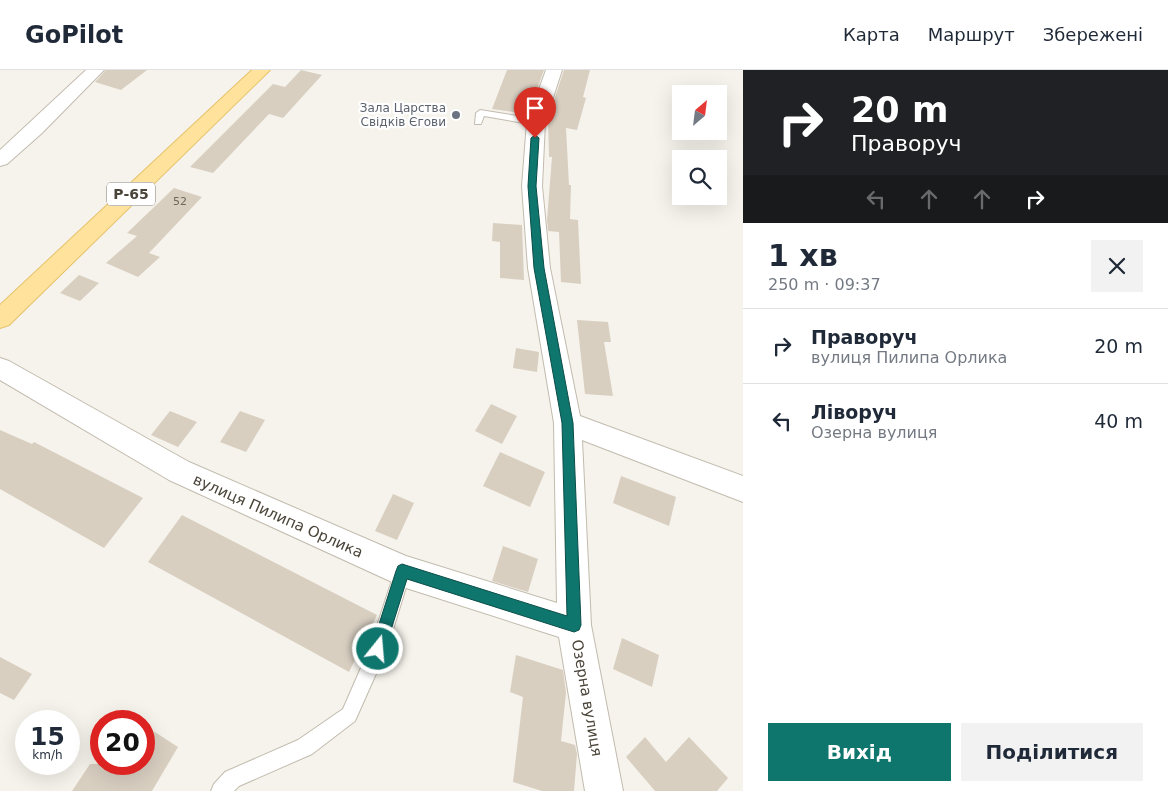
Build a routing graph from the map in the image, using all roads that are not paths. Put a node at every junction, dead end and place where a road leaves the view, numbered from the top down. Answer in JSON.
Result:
{"nodes":[{"id":1,"x":96,"y":70,"type":"edge"},
{"id":2,"x":262,"y":70,"type":"edge"},
{"id":3,"x":554,"y":70,"type":"edge"},
{"id":4,"x":478,"y":122,"type":"dead end"},
{"id":5,"x":536,"y":122,"type":"junction"},
{"id":6,"x":0,"y":160,"type":"edge"},
{"id":7,"x":0,"y":319,"type":"edge"},
{"id":8,"x":0,"y":368,"type":"edge"},
{"id":9,"x":568,"y":423,"type":"junction"},
{"id":10,"x":743,"y":489,"type":"edge"},
{"id":11,"x":402,"y":571,"type":"junction"},
{"id":12,"x":574,"y":625,"type":"junction"},
{"id":13,"x":220,"y":791,"type":"edge"},
{"id":14,"x":604,"y":791,"type":"edge"}],
"edges":[{"from":1,"to":6,"type":"street"},
{"from":2,"to":7,"type":"main road","number":"Р-65"},
{"from":3,"to":5,"type":"street","name":"Озерна вулиця"},
{"from":4,"to":5,"type":"lane"},
{"from":5,"to":9,"type":"street","name":"Озерна вулиця"},
{"from":8,"to":11,"type":"street","name":"вулиця Пилипа Орлика"},
{"from":9,"to":10,"type":"street"},
{"from":9,"to":12,"type":"street","name":"Озерна вулиця"},
{"from":11,"to":12,"type":"street","name":"вулиця Пилипа Орлика"},
{"from":11,"to":13,"type":"lane"},
{"from":12,"to":14,"type":"street","name":"Озерна вулиця"}]}
